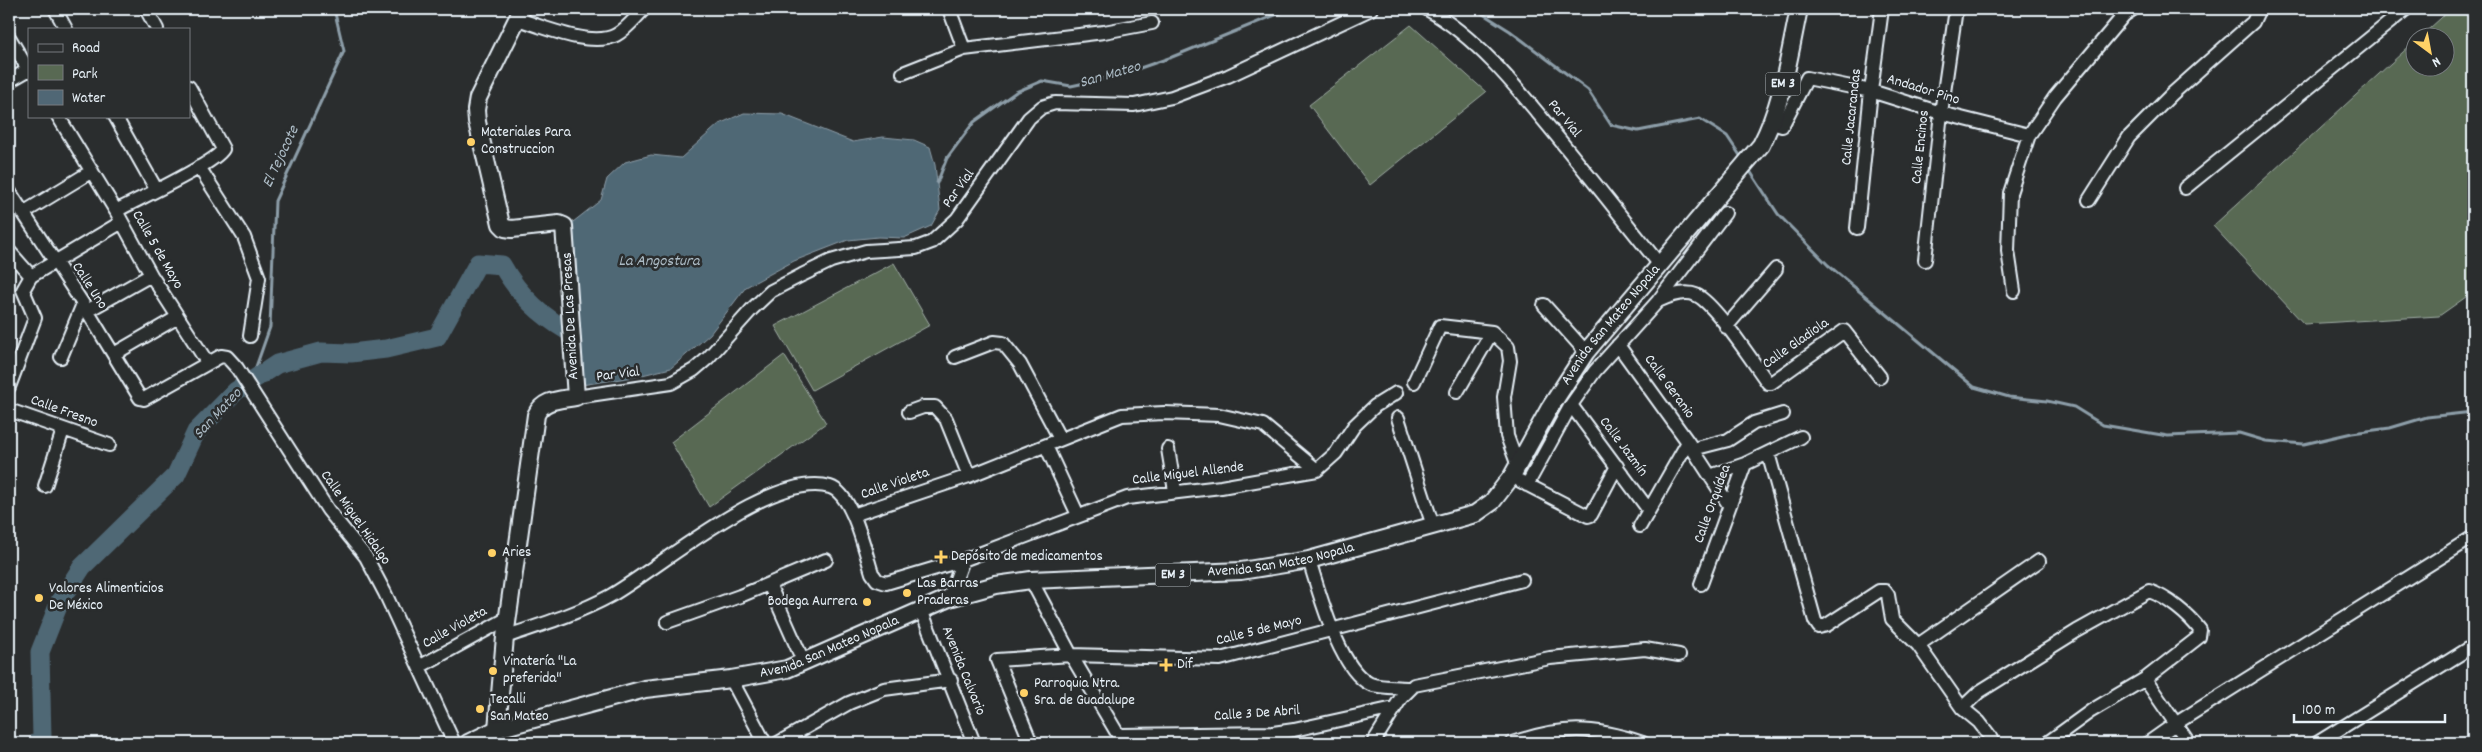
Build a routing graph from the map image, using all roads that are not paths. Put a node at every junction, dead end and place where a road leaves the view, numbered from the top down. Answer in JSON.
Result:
{"nodes":[{"id":1,"x":146,"y":9,"type":"edge"},
{"id":2,"x":644,"y":9,"type":"edge"},
{"id":3,"x":949,"y":9,"type":"edge"},
{"id":4,"x":1371,"y":9,"type":"edge"},
{"id":5,"x":1427,"y":9,"type":"edge"},
{"id":6,"x":1799,"y":9,"type":"edge"},
{"id":7,"x":1882,"y":9,"type":"edge"},
{"id":8,"x":1956,"y":9,"type":"edge"},
{"id":9,"x":2133,"y":9,"type":"edge"},
{"id":10,"x":2260,"y":9,"type":"edge"},
{"id":11,"x":2406,"y":9,"type":"edge"},
{"id":12,"x":58,"y":10,"type":"edge"},
{"id":13,"x":520,"y":14,"type":"edge"},
{"id":14,"x":1152,"y":23,"type":"dead end"},
{"id":15,"x":66,"y":28,"type":"edge"},
{"id":16,"x":156,"y":28,"type":"edge"},
{"id":17,"x":9,"y":37,"type":"edge"},
{"id":18,"x":964,"y":49,"type":"junction"},
{"id":19,"x":28,"y":71,"type":"edge"},
{"id":20,"x":904,"y":73,"type":"dead end"},
{"id":21,"x":9,"y":82,"type":"edge"},
{"id":22,"x":190,"y":89,"type":"edge"},
{"id":23,"x":1871,"y":91,"type":"junction"},
{"id":24,"x":1941,"y":113,"type":"junction"},
{"id":25,"x":59,"y":118,"type":"edge"},
{"id":26,"x":116,"y":118,"type":"edge"},
{"id":27,"x":1772,"y":124,"type":"junction"},
{"id":28,"x":2030,"y":135,"type":"junction"},
{"id":29,"x":199,"y":167,"type":"junction"},
{"id":30,"x":92,"y":171,"type":"junction"},
{"id":31,"x":2185,"y":188,"type":"dead end"},
{"id":32,"x":156,"y":189,"type":"junction"},
{"id":33,"x":11,"y":200,"type":"edge"},
{"id":34,"x":2090,"y":200,"type":"dead end"},
{"id":35,"x":23,"y":213,"type":"junction"},
{"id":36,"x":1726,"y":213,"type":"dead end"},
{"id":37,"x":119,"y":216,"type":"junction"},
{"id":38,"x":1857,"y":228,"type":"dead end"},
{"id":39,"x":9,"y":251,"type":"edge"},
{"id":40,"x":1925,"y":260,"type":"dead end"},
{"id":41,"x":54,"y":263,"type":"junction"},
{"id":42,"x":1660,"y":265,"type":"junction"},
{"id":43,"x":1776,"y":269,"type":"dead end"},
{"id":44,"x":151,"y":274,"type":"junction"},
{"id":45,"x":31,"y":276,"type":"junction"},
{"id":46,"x":2014,"y":291,"type":"dead end"},
{"id":47,"x":1658,"y":301,"type":"junction"},
{"id":48,"x":1544,"y":305,"type":"dead end"},
{"id":49,"x":85,"y":308,"type":"junction"},
{"id":50,"x":178,"y":317,"type":"junction"},
{"id":51,"x":1726,"y":327,"type":"junction"},
{"id":52,"x":1492,"y":332,"type":"junction"},
{"id":53,"x":250,"y":336,"type":"dead end"},
{"id":54,"x":1618,"y":345,"type":"junction"},
{"id":55,"x":1586,"y":352,"type":"junction"},
{"id":56,"x":114,"y":354,"type":"junction"},
{"id":57,"x":60,"y":357,"type":"dead end"},
{"id":58,"x":955,"y":357,"type":"dead end"},
{"id":59,"x":207,"y":362,"type":"junction"},
{"id":60,"x":1880,"y":378,"type":"dead end"},
{"id":61,"x":1414,"y":382,"type":"dead end"},
{"id":62,"x":9,"y":387,"type":"edge"},
{"id":63,"x":1457,"y":392,"type":"dead end"},
{"id":64,"x":1396,"y":393,"type":"dead end"},
{"id":65,"x":576,"y":397,"type":"junction"},
{"id":66,"x":1571,"y":405,"type":"junction"},
{"id":67,"x":9,"y":410,"type":"edge"},
{"id":68,"x":908,"y":412,"type":"dead end"},
{"id":69,"x":1784,"y":414,"type":"dead end"},
{"id":70,"x":1398,"y":418,"type":"dead end"},
{"id":71,"x":63,"y":430,"type":"junction"},
{"id":72,"x":1801,"y":437,"type":"dead end"},
{"id":73,"x":1060,"y":439,"type":"junction"},
{"id":74,"x":109,"y":445,"type":"dead end"},
{"id":75,"x":1690,"y":445,"type":"junction"},
{"id":76,"x":1046,"y":446,"type":"junction"},
{"id":77,"x":1168,"y":448,"type":"dead end"},
{"id":78,"x":1768,"y":453,"type":"junction"},
{"id":79,"x":1745,"y":464,"type":"junction"},
{"id":80,"x":1617,"y":466,"type":"junction"},
{"id":81,"x":1317,"y":470,"type":"junction"},
{"id":82,"x":1515,"y":471,"type":"junction"},
{"id":83,"x":969,"y":476,"type":"junction"},
{"id":84,"x":1710,"y":476,"type":"junction"},
{"id":85,"x":1527,"y":485,"type":"junction"},
{"id":86,"x":45,"y":486,"type":"dead end"},
{"id":87,"x":1175,"y":491,"type":"junction"},
{"id":88,"x":1729,"y":505,"type":"junction"},
{"id":89,"x":1648,"y":509,"type":"junction"},
{"id":90,"x":1078,"y":515,"type":"junction"},
{"id":91,"x":853,"y":516,"type":"junction"},
{"id":92,"x":1433,"y":526,"type":"junction"},
{"id":93,"x":1640,"y":526,"type":"dead end"},
{"id":94,"x":2473,"y":537,"type":"edge"},
{"id":95,"x":826,"y":560,"type":"dead end"},
{"id":96,"x":963,"y":560,"type":"junction"},
{"id":97,"x":1309,"y":560,"type":"junction"},
{"id":98,"x":2039,"y":561,"type":"dead end"},
{"id":99,"x":1031,"y":580,"type":"junction"},
{"id":100,"x":1522,"y":580,"type":"dead end"},
{"id":101,"x":769,"y":584,"type":"junction"},
{"id":102,"x":1702,"y":584,"type":"dead end"},
{"id":103,"x":949,"y":598,"type":"junction"},
{"id":104,"x":921,"y":610,"type":"junction"},
{"id":105,"x":508,"y":618,"type":"junction"},
{"id":106,"x":667,"y":622,"type":"dead end"},
{"id":107,"x":1331,"y":630,"type":"junction"},
{"id":108,"x":505,"y":637,"type":"junction"},
{"id":109,"x":1918,"y":645,"type":"junction"},
{"id":110,"x":2473,"y":646,"type":"edge"},
{"id":111,"x":1071,"y":655,"type":"junction"},
{"id":112,"x":1678,"y":655,"type":"dead end"},
{"id":113,"x":804,"y":663,"type":"junction"},
{"id":114,"x":419,"y":667,"type":"junction"},
{"id":115,"x":731,"y":678,"type":"junction"},
{"id":116,"x":2145,"y":679,"type":"junction"},
{"id":117,"x":950,"y":680,"type":"junction"},
{"id":118,"x":1409,"y":688,"type":"junction"},
{"id":119,"x":1394,"y":708,"type":"junction"},
{"id":120,"x":1962,"y":708,"type":"junction"},
{"id":121,"x":2175,"y":724,"type":"junction"},
{"id":122,"x":497,"y":730,"type":"junction"},
{"id":123,"x":1122,"y":739,"type":"edge"},
{"id":124,"x":454,"y":743,"type":"edge"},
{"id":125,"x":468,"y":743,"type":"edge"},
{"id":126,"x":765,"y":743,"type":"edge"},
{"id":127,"x":778,"y":743,"type":"edge"},
{"id":128,"x":974,"y":743,"type":"edge"},
{"id":129,"x":1031,"y":743,"type":"edge"},
{"id":130,"x":1373,"y":743,"type":"edge"},
{"id":131,"x":1512,"y":743,"type":"edge"},
{"id":132,"x":1643,"y":743,"type":"edge"},
{"id":133,"x":1992,"y":743,"type":"edge"},
{"id":134,"x":2047,"y":743,"type":"edge"},
{"id":135,"x":2148,"y":743,"type":"edge"},
{"id":136,"x":2189,"y":743,"type":"edge"},
{"id":137,"x":2317,"y":743,"type":"edge"}],
"edges":[{"from":1,"to":16,"type":"street"},
{"from":2,"to":13,"type":"street"},
{"from":3,"to":18,"type":"street"},
{"from":4,"to":65,"type":"street","name":"Par Vial"},
{"from":5,"to":42,"type":"street","name":"Par Vial"},
{"from":6,"to":27,"type":"main road","name":"Avenida San Mateo Nopala","number":"EM 3"},
{"from":7,"to":23,"type":"street","name":"Calle Jacarandas"},
{"from":8,"to":24,"type":"street","name":"Calle Encinos"},
{"from":9,"to":28,"type":"street"},
{"from":10,"to":34,"type":"street"},
{"from":11,"to":31,"type":"street"},
{"from":12,"to":15,"type":"street"},
{"from":13,"to":65,"type":"main road","name":"Avenida De Las Presas"},
{"from":14,"to":18,"type":"street"},
{"from":17,"to":19,"type":"street"},
{"from":18,"to":20,"type":"street"},
{"from":19,"to":21,"type":"street"},
{"from":22,"to":29,"type":"street"},
{"from":23,"to":24,"type":"street","name":"Andador Pino"},
{"from":23,"to":27,"type":"street","name":"Andador Pino"},
{"from":23,"to":38,"type":"street","name":"Calle Jacarandas"},
{"from":24,"to":28,"type":"street","name":"Andador Pino"},
{"from":24,"to":40,"type":"street","name":"Calle Encinos"},
{"from":25,"to":30,"type":"street","name":"Calle 5 de Mayo"},
{"from":26,"to":32,"type":"street"},
{"from":27,"to":42,"type":"main road","name":"Avenida San Mateo Nopala","number":"EM 3"},
{"from":28,"to":46,"type":"street"},
{"from":29,"to":32,"type":"street"},
{"from":29,"to":53,"type":"street"},
{"from":30,"to":35,"type":"street"},
{"from":30,"to":37,"type":"street","name":"Calle 5 de Mayo"},
{"from":32,"to":37,"type":"street"},
{"from":33,"to":35,"type":"street","name":"Calle Uno"},
{"from":35,"to":41,"type":"street","name":"Calle Uno"},
{"from":36,"to":47,"type":"street"},
{"from":37,"to":41,"type":"street"},
{"from":37,"to":44,"type":"street","name":"Calle 5 de Mayo"},
{"from":39,"to":45,"type":"street"},
{"from":41,"to":45,"type":"street"},
{"from":41,"to":49,"type":"street","name":"Calle Uno"},
{"from":42,"to":55,"type":"main road","name":"Avenida San Mateo Nopala","number":"EM 3"},
{"from":43,"to":51,"type":"street"},
{"from":44,"to":49,"type":"street"},
{"from":44,"to":50,"type":"street","name":"Calle 5 de Mayo"},
{"from":45,"to":62,"type":"street"},
{"from":47,"to":51,"type":"street"},
{"from":47,"to":54,"type":"street"},
{"from":48,"to":55,"type":"street"},
{"from":49,"to":56,"type":"street","name":"Calle Uno"},
{"from":49,"to":57,"type":"street"},
{"from":50,"to":56,"type":"street"},
{"from":50,"to":59,"type":"street","name":"Calle 5 de Mayo"},
{"from":51,"to":60,"type":"street","name":"Calle Gladiola"},
{"from":52,"to":61,"type":"street"},
{"from":52,"to":63,"type":"street"},
{"from":52,"to":82,"type":"street"},
{"from":54,"to":66,"type":"street"},
{"from":54,"to":75,"type":"street","name":"Calle Geranio"},
{"from":55,"to":82,"type":"main road","name":"Avenida San Mateo Nopala","number":"EM 3"},
{"from":56,"to":59,"type":"street","name":"Calle Uno"},
{"from":58,"to":73,"type":"street"},
{"from":59,"to":114,"type":"street","name":"Calle Miguel Hidalgo"},
{"from":64,"to":81,"type":"street"},
{"from":65,"to":105,"type":"main road","name":"Avenida De Las Presas"},
{"from":66,"to":80,"type":"street","name":"Calle Jazmín"},
{"from":66,"to":85,"type":"street"},
{"from":67,"to":71,"type":"street","name":"Calle Fresno"},
{"from":68,"to":83,"type":"street"},
{"from":69,"to":75,"type":"street"},
{"from":70,"to":92,"type":"street"},
{"from":71,"to":74,"type":"street","name":"Calle Fresno"},
{"from":71,"to":86,"type":"street"},
{"from":72,"to":78,"type":"street","name":"Calle Orquídea"},
{"from":73,"to":76,"type":"street","name":"Calle Violeta"},
{"from":73,"to":81,"type":"street","name":"Calle Violeta"},
{"from":75,"to":84,"type":"street","name":"Calle Geranio"},
{"from":75,"to":89,"type":"street"},
{"from":76,"to":83,"type":"street","name":"Calle Violeta"},
{"from":76,"to":90,"type":"street"},
{"from":77,"to":87,"type":"street"},
{"from":78,"to":79,"type":"street","name":"Calle Orquídea"},
{"from":78,"to":109,"type":"street"},
{"from":79,"to":84,"type":"street"},
{"from":79,"to":88,"type":"street","name":"Calle Orquídea"},
{"from":80,"to":85,"type":"street"},
{"from":80,"to":89,"type":"street","name":"Calle Jazmín"},
{"from":81,"to":87,"type":"street","name":"Calle Miguel Allende"},
{"from":82,"to":85,"type":"street"},
{"from":82,"to":92,"type":"main road","name":"Avenida San Mateo Nopala","number":"EM 3"},
{"from":83,"to":91,"type":"street","name":"Calle Violeta"},
{"from":84,"to":88,"type":"street","name":"Calle Geranio"},
{"from":87,"to":90,"type":"street","name":"Calle Miguel Allende"},
{"from":88,"to":102,"type":"street","name":"Calle Orquídea"},
{"from":89,"to":93,"type":"street"},
{"from":90,"to":96,"type":"street","name":"Calle Miguel Allende"},
{"from":91,"to":96,"type":"street","name":"Calle Miguel Allende"},
{"from":91,"to":108,"type":"street","name":"Calle Violeta"},
{"from":92,"to":97,"type":"main road","name":"Avenida San Mateo Nopala","number":"EM 3"},
{"from":94,"to":121,"type":"street"},
{"from":95,"to":101,"type":"street"},
{"from":96,"to":103,"type":"street"},
{"from":97,"to":99,"type":"main road","name":"Avenida San Mateo Nopala","number":"EM 3"},
{"from":97,"to":107,"type":"street"},
{"from":98,"to":109,"type":"street"},
{"from":99,"to":103,"type":"main road","name":"Avenida San Mateo Nopala","number":"EM 3"},
{"from":99,"to":111,"type":"street"},
{"from":100,"to":107,"type":"street","name":"Calle 5 de Mayo"},
{"from":101,"to":106,"type":"street"},
{"from":101,"to":113,"type":"street"},
{"from":103,"to":104,"type":"main road","name":"Avenida San Mateo Nopala","number":"EM 3"},
{"from":104,"to":113,"type":"main road","name":"Avenida San Mateo Nopala","number":"EM 3"},
{"from":104,"to":117,"type":"street","name":"Avenida Calvario"},
{"from":105,"to":108,"type":"main road","name":"Avenida De Las Presas"},
{"from":105,"to":114,"type":"street","name":"Calle Violeta"},
{"from":107,"to":111,"type":"street","name":"Calle 5 de Mayo"},
{"from":107,"to":118,"type":"street"},
{"from":108,"to":122,"type":"main road","name":"Avenida De Las Presas"},
{"from":109,"to":120,"type":"street"},
{"from":110,"to":137,"type":"street"},
{"from":111,"to":123,"type":"street"},
{"from":111,"to":129,"type":"street","name":"Calle 5 de Mayo"},
{"from":112,"to":118,"type":"street"},
{"from":113,"to":115,"type":"main road","name":"Avenida San Mateo Nopala","number":"EM 3"},
{"from":114,"to":124,"type":"street","name":"Calle Miguel Hidalgo"},
{"from":115,"to":122,"type":"main road","name":"Avenida San Mateo Nopala","number":"EM 3"},
{"from":115,"to":126,"type":"street"},
{"from":116,"to":120,"type":"street"},
{"from":116,"to":121,"type":"street"},
{"from":116,"to":134,"type":"street"},
{"from":117,"to":127,"type":"street"},
{"from":117,"to":128,"type":"street","name":"Avenida Calvario"},
{"from":118,"to":119,"type":"street"},
{"from":119,"to":123,"type":"street","name":"Calle 3 De Abril"},
{"from":119,"to":130,"type":"street"},
{"from":120,"to":133,"type":"street"},
{"from":121,"to":135,"type":"street"},
{"from":121,"to":136,"type":"street"},
{"from":122,"to":125,"type":"main road","name":"Avenida San Mateo Nopala","number":"EM 3"},
{"from":131,"to":132,"type":"street"}]}
